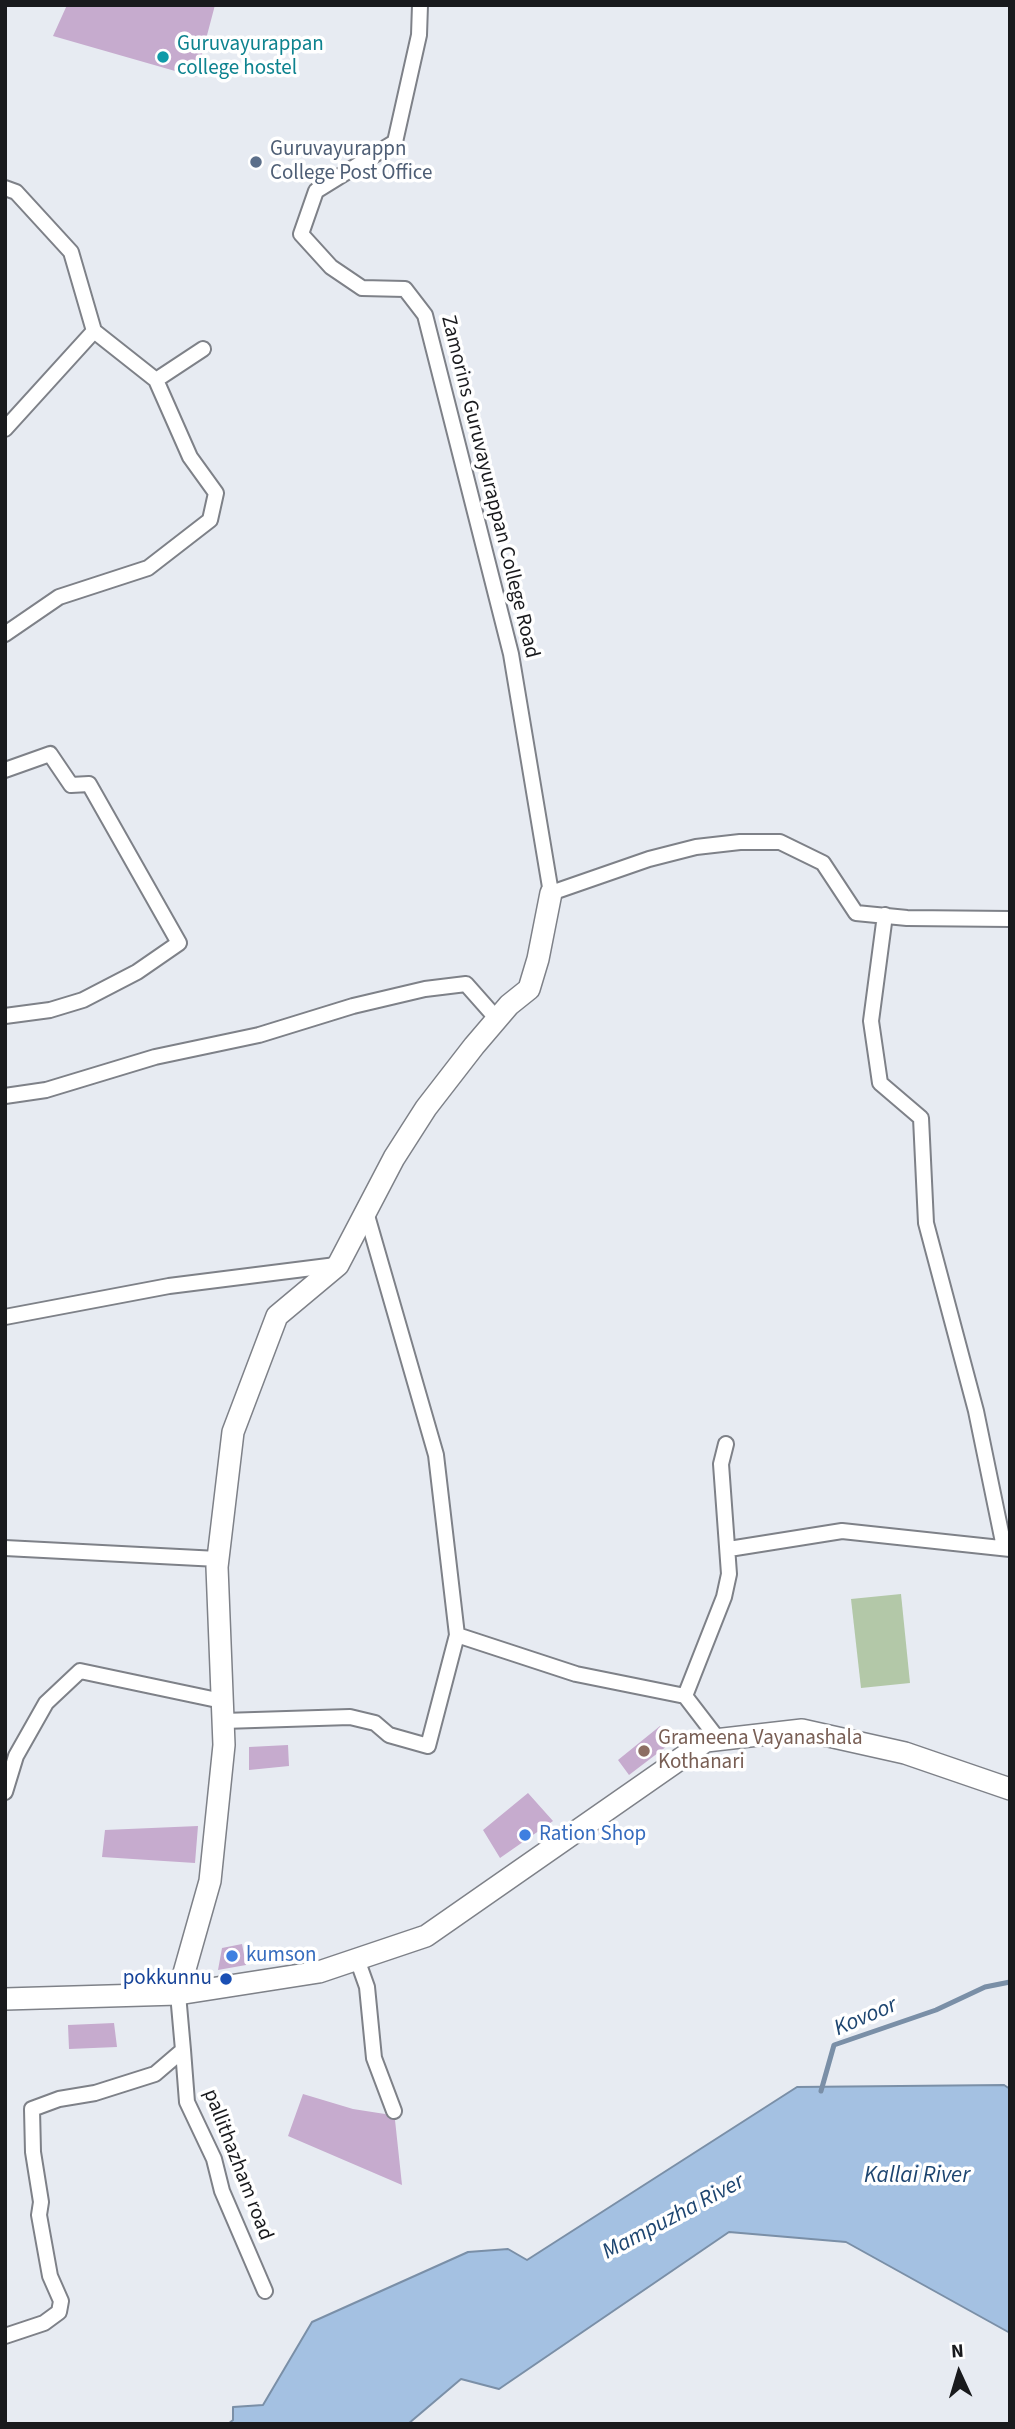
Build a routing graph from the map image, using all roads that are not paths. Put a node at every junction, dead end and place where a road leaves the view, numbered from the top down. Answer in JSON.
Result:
{"nodes":[{"id":1,"x":420,"y":5,"type":"edge"},
{"id":2,"x":5,"y":188,"type":"edge"},
{"id":3,"x":94,"y":331,"type":"junction"},
{"id":4,"x":203,"y":349,"type":"dead end"},
{"id":5,"x":156,"y":380,"type":"junction"},
{"id":6,"x":5,"y":429,"type":"edge"},
{"id":7,"x":5,"y":634,"type":"edge"},
{"id":8,"x":5,"y":770,"type":"edge"},
{"id":9,"x":551,"y":893,"type":"junction"},
{"id":10,"x":885,"y":915,"type":"junction"},
{"id":11,"x":1010,"y":919,"type":"edge"},
{"id":12,"x":5,"y":1016,"type":"edge"},
{"id":13,"x":497,"y":1019,"type":"junction"},
{"id":14,"x":5,"y":1096,"type":"edge"},
{"id":15,"x":366,"y":1212,"type":"junction"},
{"id":16,"x":338,"y":1265,"type":"junction"},
{"id":17,"x":5,"y":1317,"type":"edge"},
{"id":18,"x":726,"y":1444,"type":"dead end"},
{"id":19,"x":5,"y":1548,"type":"edge"},
{"id":20,"x":1007,"y":1548,"type":"edge"},
{"id":21,"x":729,"y":1549,"type":"junction"},
{"id":22,"x":218,"y":1559,"type":"junction"},
{"id":23,"x":457,"y":1635,"type":"junction"},
{"id":24,"x":685,"y":1696,"type":"junction"},
{"id":25,"x":222,"y":1711,"type":"junction"},
{"id":26,"x":718,"y":1739,"type":"junction"},
{"id":27,"x":1010,"y":1789,"type":"edge"},
{"id":28,"x":5,"y":1792,"type":"edge"},
{"id":29,"x":357,"y":1959,"type":"junction"},
{"id":30,"x":178,"y":1994,"type":"junction"},
{"id":31,"x":5,"y":1999,"type":"edge"},
{"id":32,"x":183,"y":2050,"type":"junction"},
{"id":33,"x":394,"y":2111,"type":"dead end"},
{"id":34,"x":265,"y":2291,"type":"dead end"},
{"id":35,"x":5,"y":2336,"type":"edge"}],
"edges":[{"from":1,"to":9,"type":"street","name":"Zamorins Guruvayurappan College Road"},
{"from":2,"to":3,"type":"street"},
{"from":3,"to":5,"type":"street"},
{"from":3,"to":6,"type":"street"},
{"from":4,"to":5,"type":"street"},
{"from":5,"to":7,"type":"street"},
{"from":8,"to":12,"type":"street"},
{"from":9,"to":10,"type":"street"},
{"from":9,"to":13,"type":"street"},
{"from":10,"to":11,"type":"street"},
{"from":10,"to":20,"type":"street"},
{"from":13,"to":14,"type":"street"},
{"from":13,"to":15,"type":"street"},
{"from":15,"to":16,"type":"street"},
{"from":15,"to":23,"type":"street"},
{"from":16,"to":17,"type":"street"},
{"from":16,"to":22,"type":"street"},
{"from":18,"to":21,"type":"street"},
{"from":19,"to":22,"type":"street"},
{"from":20,"to":21,"type":"street"},
{"from":21,"to":24,"type":"street"},
{"from":22,"to":25,"type":"street"},
{"from":23,"to":24,"type":"street"},
{"from":23,"to":25,"type":"street"},
{"from":24,"to":26,"type":"street"},
{"from":25,"to":28,"type":"street"},
{"from":25,"to":30,"type":"street"},
{"from":26,"to":27,"type":"street"},
{"from":26,"to":29,"type":"street"},
{"from":29,"to":30,"type":"street"},
{"from":29,"to":33,"type":"street"},
{"from":30,"to":31,"type":"street"},
{"from":30,"to":32,"type":"street","name":"pallithazham road"},
{"from":32,"to":34,"type":"street","name":"pallithazham road"},
{"from":32,"to":35,"type":"street"}]}
